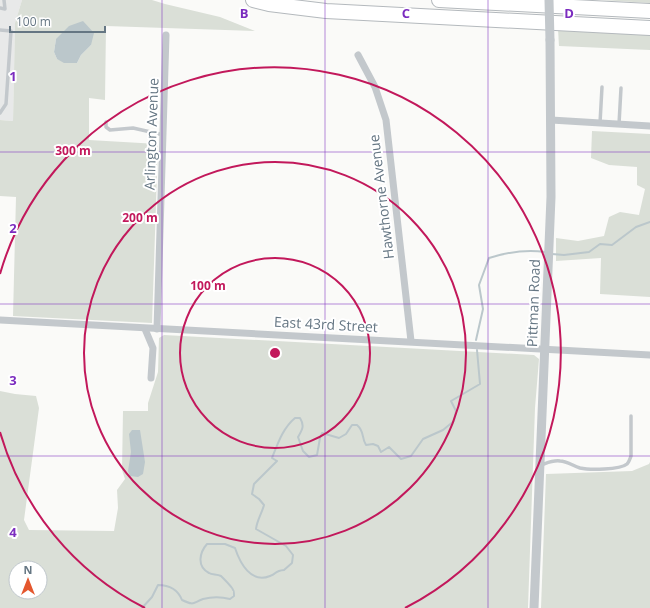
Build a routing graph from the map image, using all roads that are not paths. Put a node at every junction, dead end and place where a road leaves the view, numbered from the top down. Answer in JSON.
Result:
{"nodes":[{"id":1,"x":4,"y":0,"type":"edge"},
{"id":2,"x":253,"y":0,"type":"edge"},
{"id":3,"x":439,"y":0,"type":"edge"},
{"id":4,"x":549,"y":0,"type":"edge"},
{"id":5,"x":0,"y":8,"type":"edge"},
{"id":6,"x":650,"y":11,"type":"edge"},
{"id":7,"x":650,"y":28,"type":"edge"},
{"id":8,"x":0,"y":30,"type":"edge"},
{"id":9,"x":166,"y":35,"type":"dead end"},
{"id":10,"x":358,"y":56,"type":"dead end"},
{"id":11,"x":602,"y":87,"type":"dead end"},
{"id":12,"x":621,"y":88,"type":"dead end"},
{"id":13,"x":0,"y":113,"type":"edge"},
{"id":14,"x":551,"y":120,"type":"junction"},
{"id":15,"x":106,"y":122,"type":"dead end"},
{"id":16,"x":600,"y":123,"type":"junction"},
{"id":17,"x":619,"y":124,"type":"junction"},
{"id":18,"x":650,"y":126,"type":"edge"},
{"id":19,"x":164,"y":136,"type":"junction"},
{"id":20,"x":0,"y":320,"type":"edge"},
{"id":21,"x":145,"y":329,"type":"junction"},
{"id":22,"x":157,"y":329,"type":"junction"},
{"id":23,"x":411,"y":341,"type":"junction"},
{"id":24,"x":545,"y":349,"type":"junction"},
{"id":25,"x":650,"y":355,"type":"edge"},
{"id":26,"x":151,"y":378,"type":"dead end"},
{"id":27,"x":631,"y":416,"type":"dead end"},
{"id":28,"x":540,"y":465,"type":"junction"},
{"id":29,"x":534,"y":608,"type":"edge"}],
"edges":[{"from":1,"to":5,"type":"lane"},
{"from":2,"to":7,"type":"highway"},
{"from":3,"to":6,"type":"highway"},
{"from":4,"to":14,"type":"street","name":"Pittman Road","bridge":true},
{"from":8,"to":13,"type":"lane"},
{"from":9,"to":19,"type":"street","name":"Arlington Avenue"},
{"from":10,"to":23,"type":"street","name":"Hawthorne Avenue"},
{"from":11,"to":16,"type":"lane"},
{"from":12,"to":17,"type":"lane"},
{"from":14,"to":16,"type":"street"},
{"from":14,"to":24,"type":"street","name":"Pittman Road"},
{"from":15,"to":19,"type":"lane"},
{"from":16,"to":17,"type":"street"},
{"from":17,"to":18,"type":"street"},
{"from":19,"to":22,"type":"street","name":"Arlington Avenue"},
{"from":20,"to":21,"type":"street","name":"East 43rd Street"},
{"from":21,"to":22,"type":"street","name":"East 43rd Street"},
{"from":21,"to":26,"type":"street"},
{"from":22,"to":23,"type":"street","name":"East 43rd Street"},
{"from":23,"to":24,"type":"street","name":"East 43rd Street"},
{"from":24,"to":25,"type":"street","name":"East 43rd Street"},
{"from":24,"to":28,"type":"street","name":"Pittman Road"},
{"from":27,"to":28,"type":"lane"},
{"from":28,"to":29,"type":"street","name":"Pittman Road"}]}
